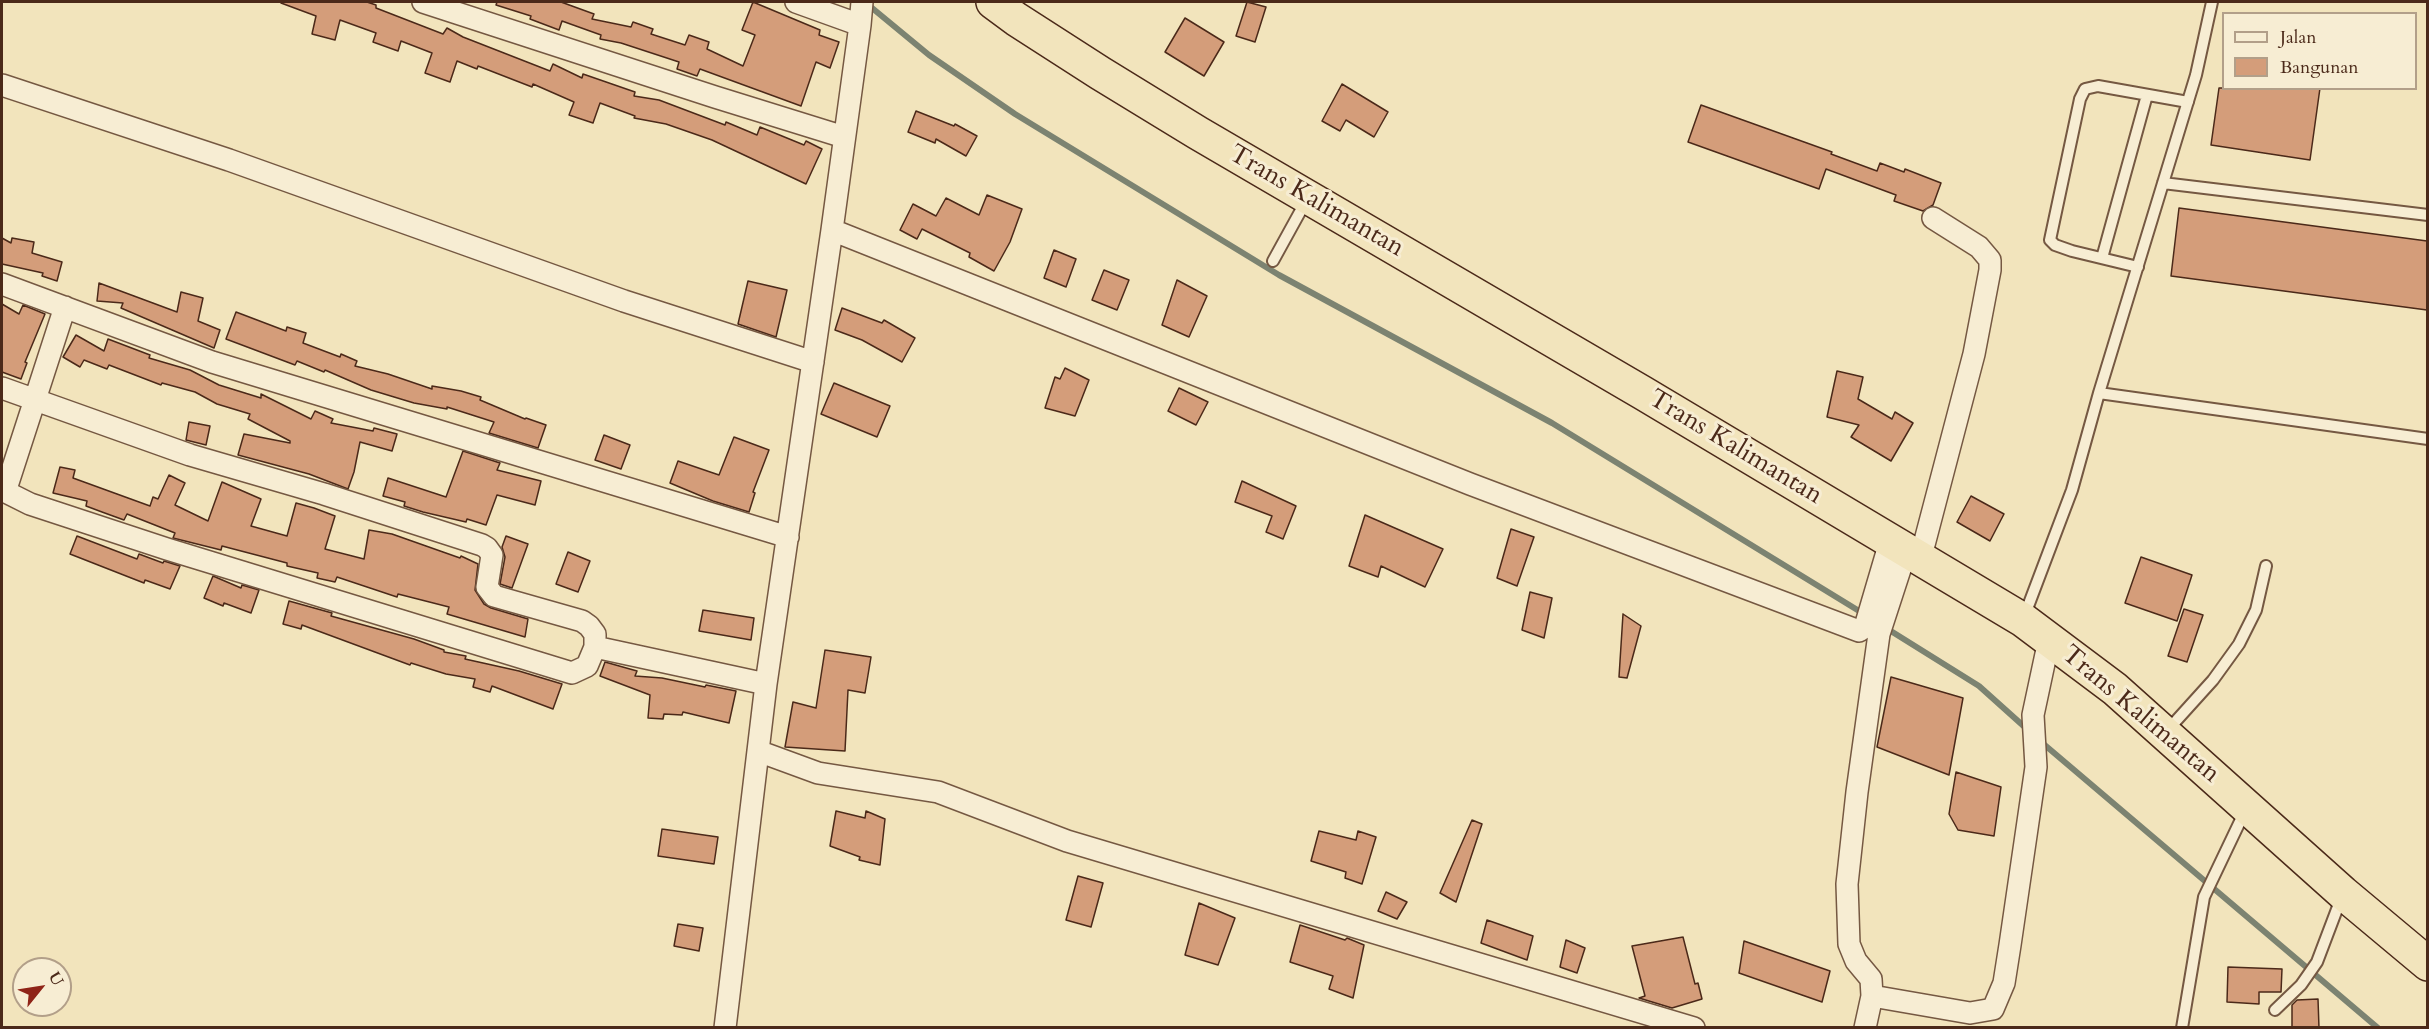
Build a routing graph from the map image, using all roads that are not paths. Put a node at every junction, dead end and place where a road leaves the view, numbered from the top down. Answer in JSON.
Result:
{"nodes":[{"id":1,"x":423,"y":2,"type":"edge"},
{"id":2,"x":796,"y":2,"type":"edge"},
{"id":3,"x":993,"y":2,"type":"edge"},
{"id":4,"x":2212,"y":2,"type":"edge"},
{"id":5,"x":861,"y":13,"type":"edge"},
{"id":6,"x":2,"y":85,"type":"edge"},
{"id":7,"x":2147,"y":95,"type":"junction"},
{"id":8,"x":2188,"y":102,"type":"junction"},
{"id":9,"x":844,"y":137,"type":"junction"},
{"id":10,"x":2163,"y":183,"type":"junction"},
{"id":11,"x":1308,"y":197,"type":"junction"},
{"id":12,"x":2427,"y":215,"type":"edge"},
{"id":13,"x":1933,"y":218,"type":"dead end"},
{"id":14,"x":832,"y":230,"type":"junction"},
{"id":15,"x":2102,"y":258,"type":"junction"},
{"id":16,"x":1274,"y":261,"type":"dead end"},
{"id":17,"x":2138,"y":267,"type":"junction"},
{"id":18,"x":2,"y":284,"type":"edge"},
{"id":19,"x":65,"y":307,"type":"junction"},
{"id":20,"x":813,"y":362,"type":"junction"},
{"id":21,"x":2,"y":387,"type":"edge"},
{"id":22,"x":2099,"y":393,"type":"junction"},
{"id":23,"x":35,"y":400,"type":"junction"},
{"id":24,"x":2427,"y":439,"type":"edge"},
{"id":25,"x":3,"y":491,"type":"edge"},
{"id":26,"x":788,"y":537,"type":"junction"},
{"id":27,"x":1905,"y":551,"type":"junction"},
{"id":28,"x":2266,"y":566,"type":"dead end"},
{"id":29,"x":1875,"y":620,"type":"junction"},
{"id":30,"x":2023,"y":620,"type":"junction"},
{"id":31,"x":2049,"y":640,"type":"junction"},
{"id":32,"x":595,"y":647,"type":"junction"},
{"id":33,"x":766,"y":684,"type":"junction"},
{"id":34,"x":2164,"y":734,"type":"junction"},
{"id":35,"x":758,"y":751,"type":"junction"},
{"id":36,"x":2247,"y":806,"type":"junction"},
{"id":37,"x":2343,"y":893,"type":"junction"},
{"id":38,"x":2427,"y":964,"type":"edge"},
{"id":39,"x":1872,"y":996,"type":"junction"},
{"id":40,"x":2275,"y":1010,"type":"dead end"},
{"id":41,"x":1992,"y":1018,"type":"edge"},
{"id":42,"x":724,"y":1028,"type":"edge"},
{"id":43,"x":1694,"y":1028,"type":"edge"},
{"id":44,"x":1865,"y":1028,"type":"edge"},
{"id":45,"x":2182,"y":1028,"type":"edge"}],
"edges":[{"from":1,"to":9,"type":"street"},
{"from":2,"to":5,"type":"street"},
{"from":3,"to":11,"type":"highway","name":"Trans Kalimantan"},
{"from":4,"to":8,"type":"lane"},
{"from":5,"to":9,"type":"street"},
{"from":6,"to":20,"type":"street"},
{"from":7,"to":8,"type":"lane"},
{"from":7,"to":15,"type":"lane"},
{"from":7,"to":15,"type":"lane"},
{"from":8,"to":10,"type":"lane"},
{"from":9,"to":14,"type":"street"},
{"from":10,"to":12,"type":"lane"},
{"from":10,"to":17,"type":"lane"},
{"from":11,"to":16,"type":"lane"},
{"from":11,"to":27,"type":"highway","name":"Trans Kalimantan"},
{"from":13,"to":27,"type":"street"},
{"from":14,"to":20,"type":"street"},
{"from":14,"to":29,"type":"street"},
{"from":15,"to":17,"type":"lane"},
{"from":17,"to":22,"type":"lane"},
{"from":18,"to":19,"type":"street"},
{"from":19,"to":23,"type":"street"},
{"from":19,"to":26,"type":"street"},
{"from":20,"to":26,"type":"street"},
{"from":21,"to":23,"type":"street"},
{"from":22,"to":24,"type":"lane"},
{"from":22,"to":30,"type":"lane"},
{"from":23,"to":25,"type":"street"},
{"from":23,"to":32,"type":"street"},
{"from":25,"to":32,"type":"street"},
{"from":26,"to":33,"type":"street"},
{"from":27,"to":29,"type":"street"},
{"from":27,"to":30,"type":"highway","name":"Trans Kalimantan"},
{"from":28,"to":34,"type":"lane"},
{"from":29,"to":39,"type":"street"},
{"from":30,"to":31,"type":"highway","name":"Trans Kalimantan"},
{"from":31,"to":34,"type":"highway","name":"Trans Kalimantan"},
{"from":31,"to":41,"type":"street"},
{"from":32,"to":33,"type":"street"},
{"from":33,"to":35,"type":"street"},
{"from":34,"to":36,"type":"highway","name":"Trans Kalimantan"},
{"from":35,"to":42,"type":"street"},
{"from":35,"to":43,"type":"street"},
{"from":36,"to":37,"type":"highway","name":"Trans Kalimantan"},
{"from":36,"to":45,"type":"lane"},
{"from":37,"to":38,"type":"highway","name":"Trans Kalimantan"},
{"from":37,"to":40,"type":"lane"},
{"from":39,"to":41,"type":"street"},
{"from":39,"to":44,"type":"street"}]}
